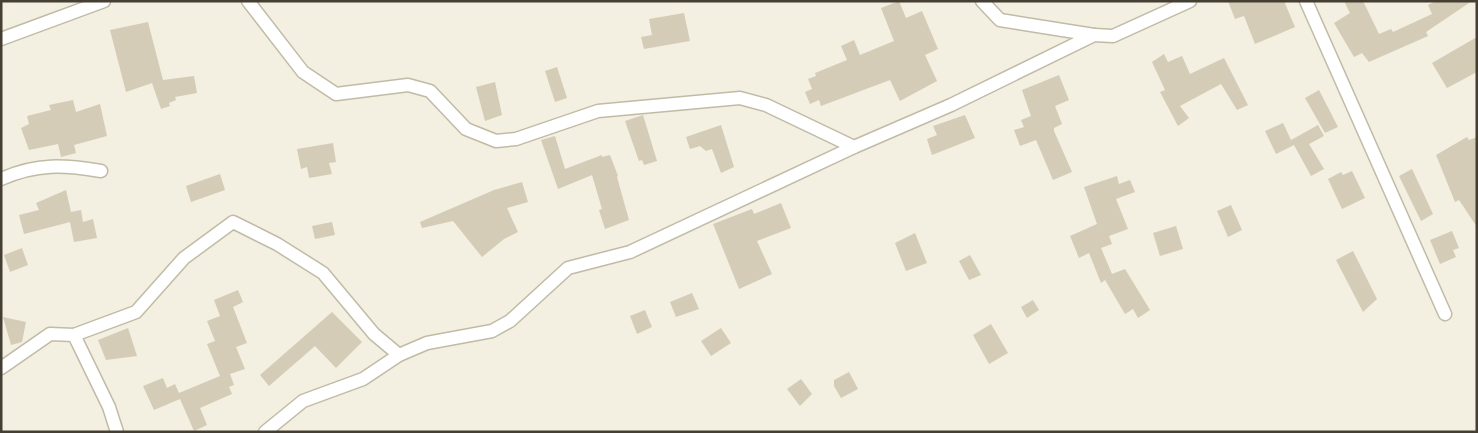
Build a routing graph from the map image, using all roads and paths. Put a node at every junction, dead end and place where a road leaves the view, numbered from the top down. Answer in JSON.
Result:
{"nodes":[{"id":1,"x":104,"y":1,"type":"edge"},
{"id":2,"x":248,"y":1,"type":"edge"},
{"id":3,"x":982,"y":1,"type":"edge"},
{"id":4,"x":1190,"y":1,"type":"edge"},
{"id":5,"x":1306,"y":1,"type":"edge"},
{"id":6,"x":1094,"y":35,"type":"junction"},
{"id":7,"x":1,"y":39,"type":"edge"},
{"id":8,"x":854,"y":147,"type":"junction"},
{"id":9,"x":101,"y":171,"type":"dead end"},
{"id":10,"x":1,"y":179,"type":"edge"},
{"id":11,"x":1445,"y":314,"type":"dead end"},
{"id":12,"x":74,"y":335,"type":"junction"},
{"id":13,"x":399,"y":355,"type":"junction"},
{"id":14,"x":1,"y":368,"type":"edge"},
{"id":15,"x":117,"y":432,"type":"edge"},
{"id":16,"x":265,"y":432,"type":"edge"}],
"edges":[{"from":1,"to":7,"type":"street"},
{"from":2,"to":8,"type":"street"},
{"from":3,"to":6,"type":"street"},
{"from":4,"to":6,"type":"street"},
{"from":5,"to":11,"type":"street"},
{"from":6,"to":8,"type":"street"},
{"from":8,"to":13,"type":"street"},
{"from":9,"to":10,"type":"street"},
{"from":12,"to":13,"type":"street"},
{"from":12,"to":14,"type":"street"},
{"from":12,"to":15,"type":"street"},
{"from":13,"to":16,"type":"street"}]}
